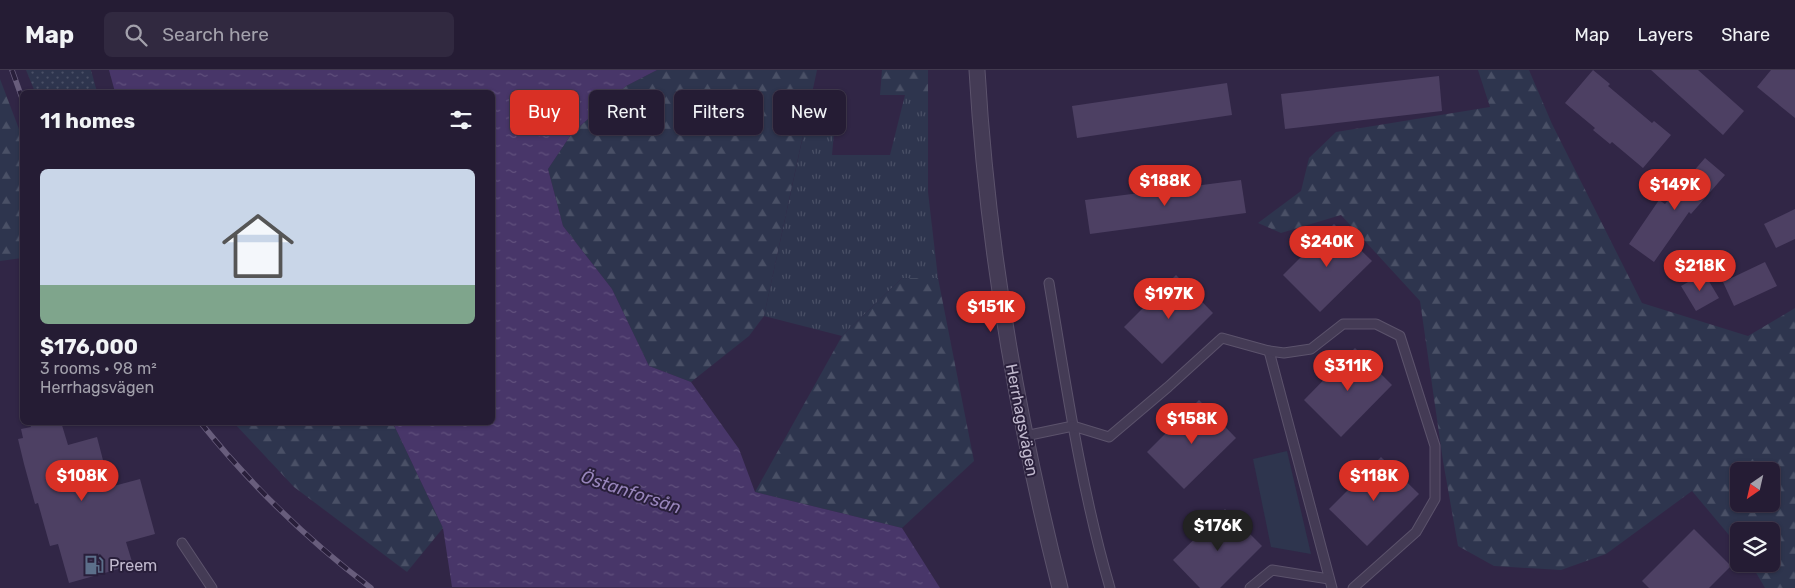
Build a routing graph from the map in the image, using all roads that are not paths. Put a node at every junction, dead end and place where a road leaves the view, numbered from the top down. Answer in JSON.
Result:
{"nodes":[{"id":1,"x":977,"y":70,"type":"edge"},
{"id":2,"x":1048,"y":283,"type":"dead end"},
{"id":3,"x":1269,"y":351,"type":"junction"},
{"id":4,"x":1073,"y":426,"type":"junction"},
{"id":5,"x":1024,"y":436,"type":"junction"},
{"id":6,"x":182,"y":542,"type":"dead end"},
{"id":7,"x":1331,"y":584,"type":"edge"},
{"id":8,"x":212,"y":588,"type":"edge"},
{"id":9,"x":1060,"y":588,"type":"edge"},
{"id":10,"x":1110,"y":588,"type":"edge"},
{"id":11,"x":1250,"y":588,"type":"edge"},
{"id":12,"x":1353,"y":588,"type":"edge"}],
"edges":[{"from":1,"to":5,"type":"street","name":"Herrhagsvägen"},
{"from":2,"to":4,"type":"lane"},
{"from":3,"to":4,"type":"lane"},
{"from":3,"to":7,"type":"lane"},
{"from":3,"to":12,"type":"lane"},
{"from":4,"to":5,"type":"lane"},
{"from":4,"to":10,"type":"lane"},
{"from":5,"to":9,"type":"street","name":"Herrhagsvägen"},
{"from":6,"to":8,"type":"lane"},
{"from":7,"to":11,"type":"lane"}]}
